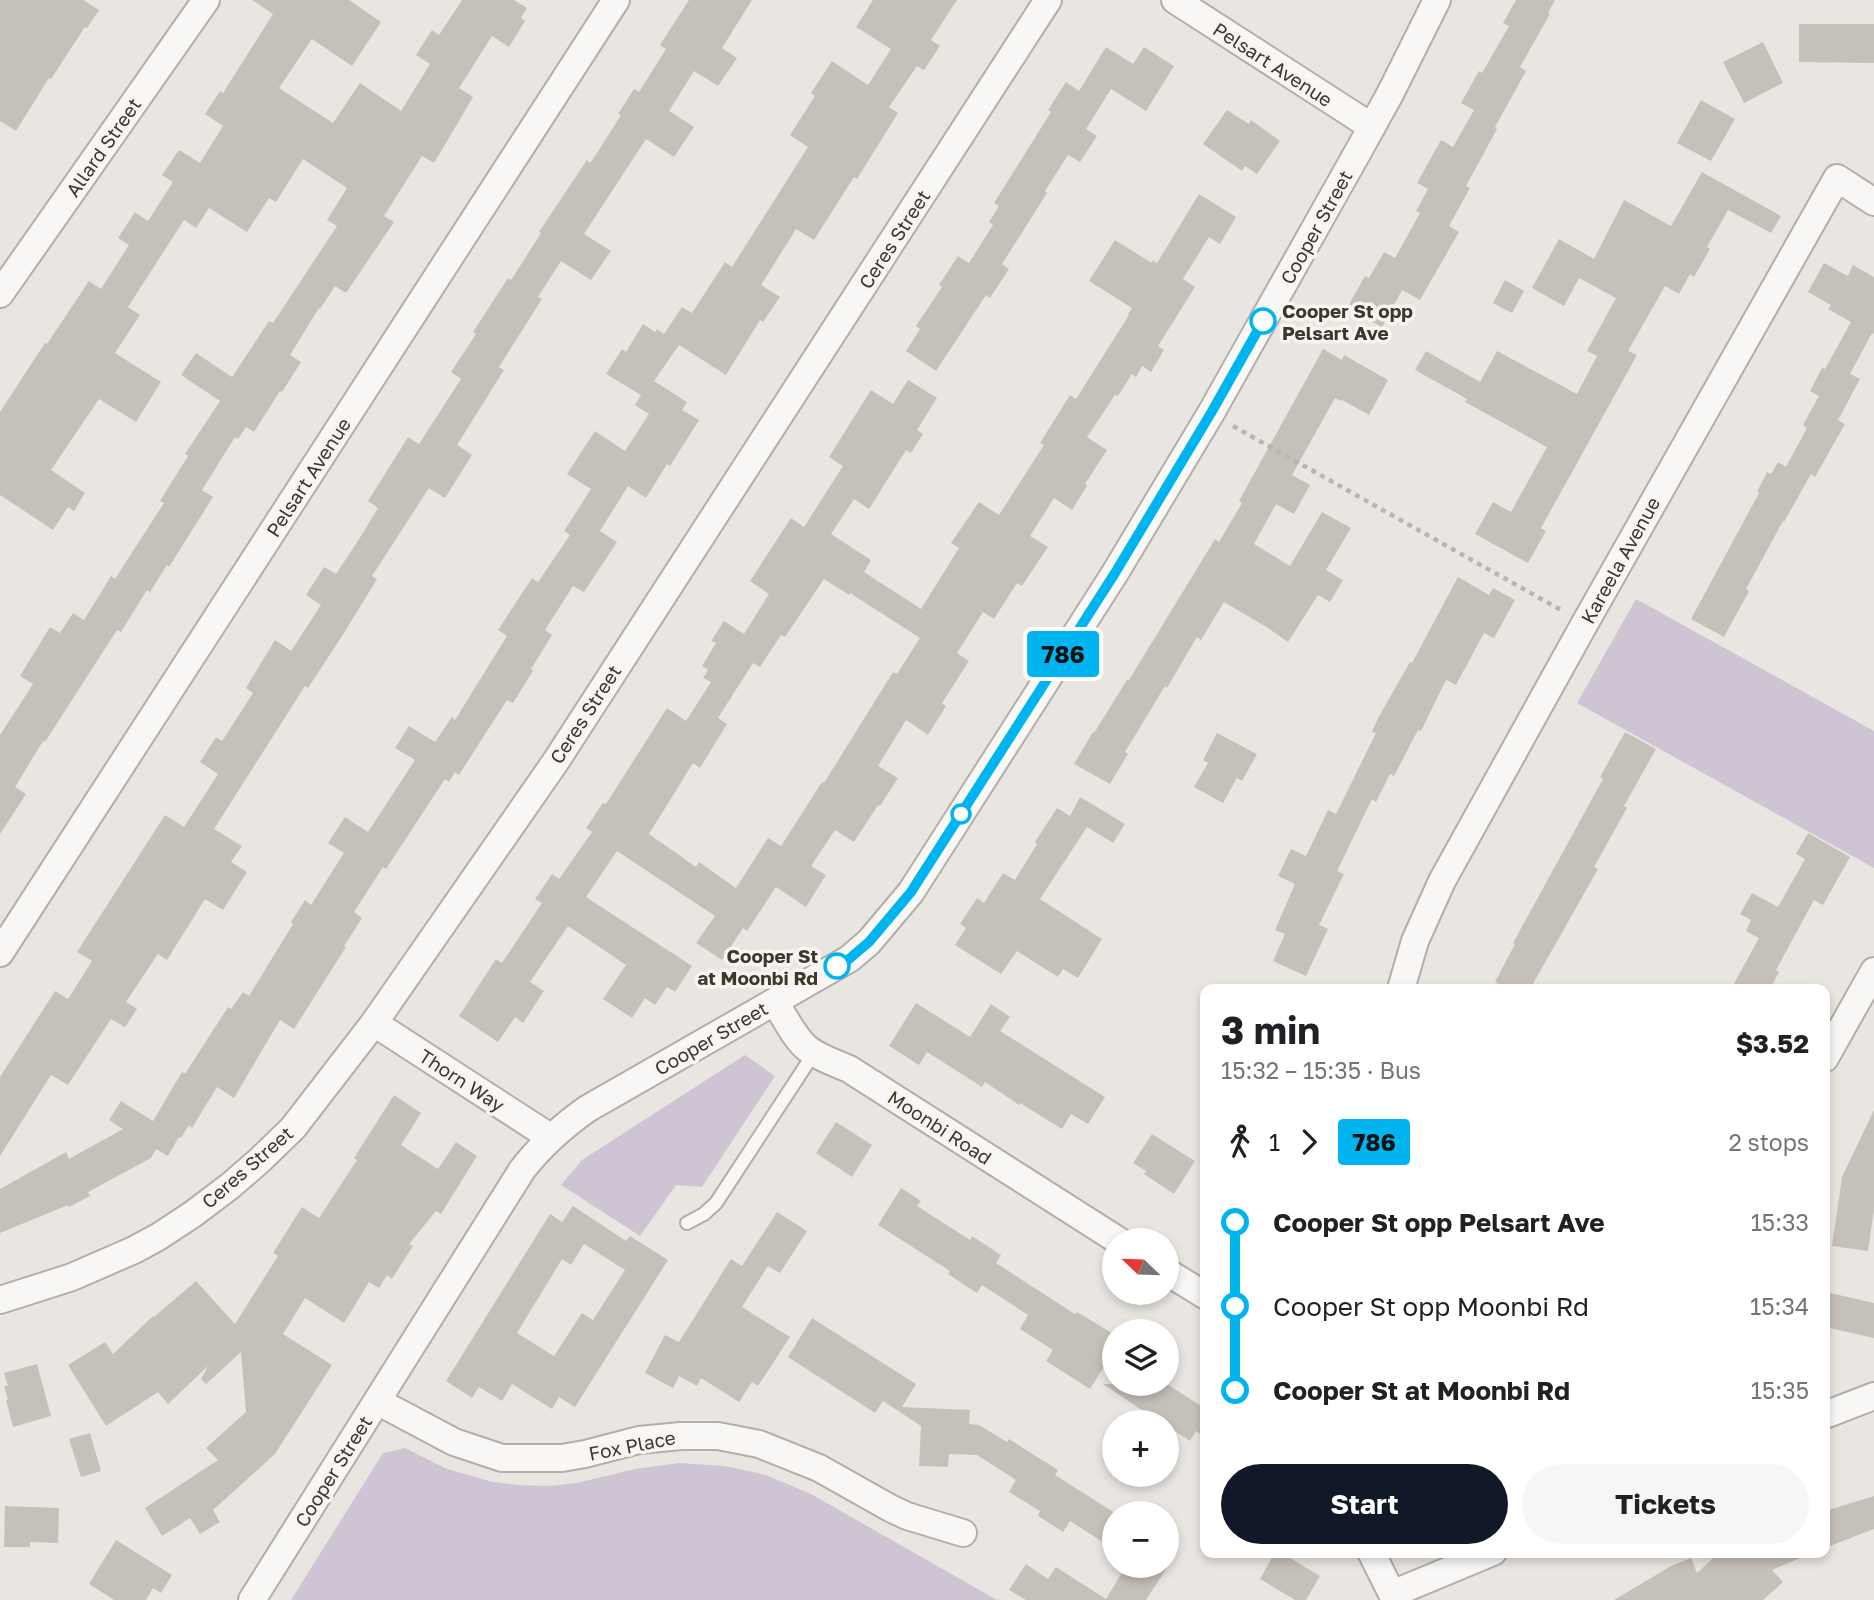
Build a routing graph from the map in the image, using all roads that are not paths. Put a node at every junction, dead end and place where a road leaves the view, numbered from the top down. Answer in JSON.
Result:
{"nodes":[{"id":1,"x":206,"y":0,"type":"edge"},
{"id":2,"x":616,"y":0,"type":"edge"},
{"id":3,"x":1048,"y":0,"type":"edge"},
{"id":4,"x":1175,"y":0,"type":"edge"},
{"id":5,"x":1437,"y":0,"type":"edge"},
{"id":6,"x":1372,"y":127,"type":"junction"},
{"id":7,"x":1874,"y":202,"type":"edge"},
{"id":8,"x":0,"y":294,"type":"edge"},
{"id":9,"x":0,"y":953,"type":"edge"},
{"id":10,"x":1874,"y":971,"type":"edge"},
{"id":11,"x":1402,"y":984,"type":"edge"},
{"id":12,"x":775,"y":1002,"type":"junction"},
{"id":13,"x":374,"y":1023,"type":"junction"},
{"id":14,"x":1830,"y":1049,"type":"edge"},
{"id":15,"x":814,"y":1053,"type":"junction"},
{"id":16,"x":550,"y":1137,"type":"junction"},
{"id":17,"x":687,"y":1223,"type":"dead end"},
{"id":18,"x":1102,"y":1230,"type":"edge"},
{"id":19,"x":1180,"y":1280,"type":"edge"},
{"id":20,"x":1200,"y":1292,"type":"edge"},
{"id":21,"x":0,"y":1300,"type":"edge"},
{"id":22,"x":1874,"y":1396,"type":"edge"},
{"id":23,"x":377,"y":1401,"type":"junction"},
{"id":24,"x":1830,"y":1413,"type":"edge"},
{"id":25,"x":963,"y":1533,"type":"dead end"},
{"id":26,"x":1374,"y":1558,"type":"edge"},
{"id":27,"x":1479,"y":1558,"type":"edge"},
{"id":28,"x":1391,"y":1597,"type":"edge"},
{"id":29,"x":252,"y":1600,"type":"edge"}],
"edges":[{"from":1,"to":8,"type":"street","name":"Allard Street"},
{"from":2,"to":9,"type":"street","name":"Pelsart Avenue"},
{"from":3,"to":13,"type":"street","name":"Ceres Street"},
{"from":4,"to":6,"type":"street","name":"Pelsart Avenue"},
{"from":5,"to":6,"type":"street","name":"Cooper Street"},
{"from":6,"to":12,"type":"street","name":"Cooper Street"},
{"from":7,"to":11,"type":"street","name":"Kareela Avenue"},
{"from":10,"to":14,"type":"street"},
{"from":12,"to":15,"type":"street","name":"Moonbi Road"},
{"from":12,"to":16,"type":"street","name":"Cooper Street"},
{"from":13,"to":16,"type":"street","name":"Thorn Way"},
{"from":13,"to":21,"type":"street","name":"Ceres Street"},
{"from":15,"to":17,"type":"lane"},
{"from":15,"to":18,"type":"street","name":"Moonbi Road"},
{"from":16,"to":23,"type":"street","name":"Cooper Street"},
{"from":19,"to":20,"type":"street"},
{"from":22,"to":24,"type":"street"},
{"from":23,"to":25,"type":"street","name":"Fox Place"},
{"from":23,"to":29,"type":"street","name":"Cooper Street"},
{"from":26,"to":28,"type":"street"},
{"from":27,"to":28,"type":"street"}]}
